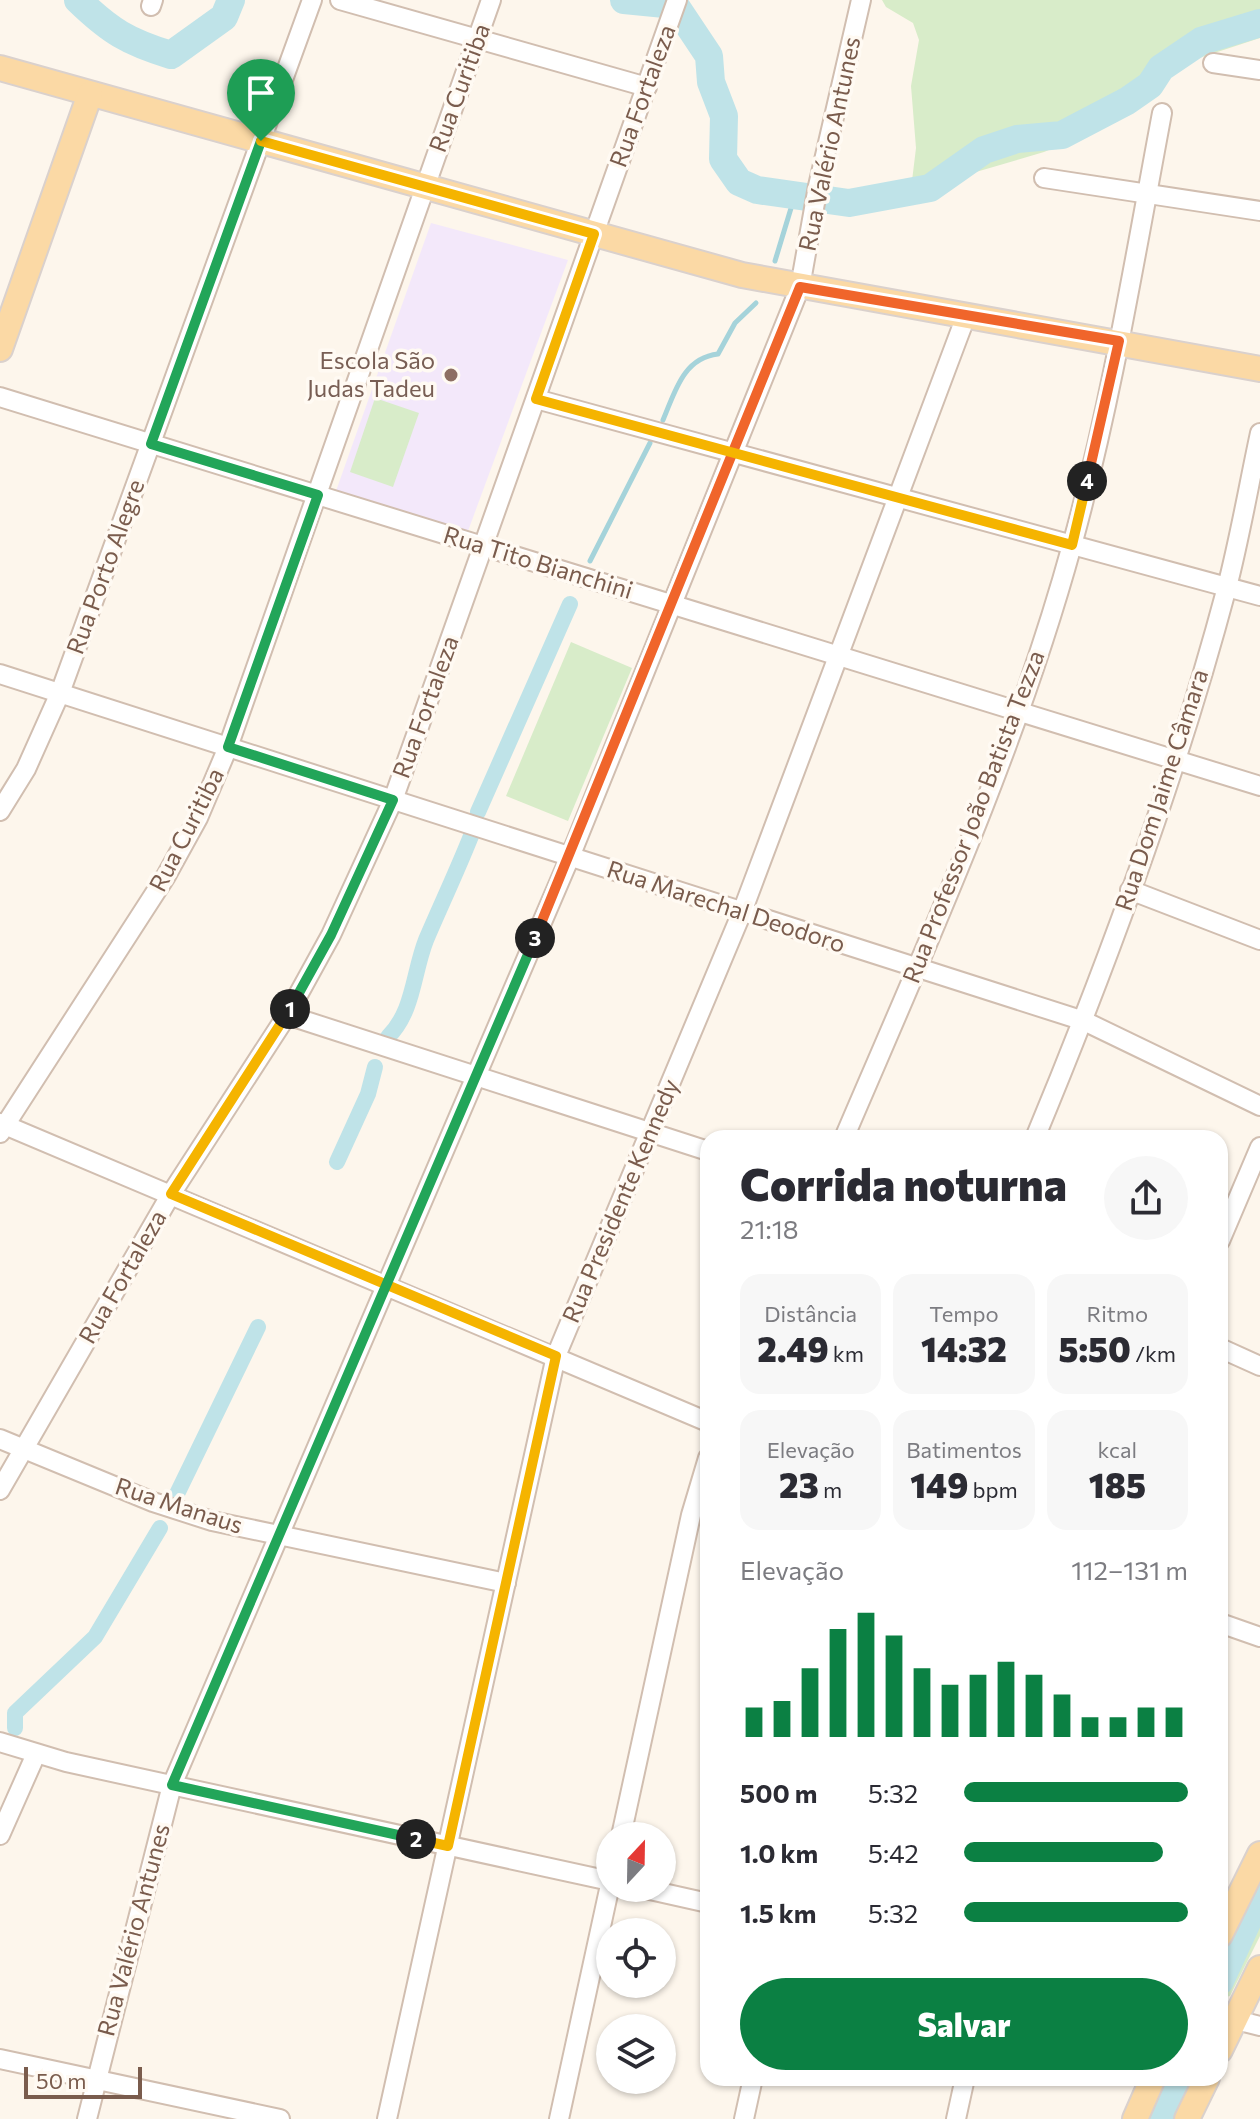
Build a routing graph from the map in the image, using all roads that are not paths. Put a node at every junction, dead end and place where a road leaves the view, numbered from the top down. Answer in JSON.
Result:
{"nodes":[{"id":1,"x":312,"y":0,"type":"edge"},
{"id":2,"x":340,"y":0,"type":"edge"},
{"id":3,"x":491,"y":0,"type":"edge"},
{"id":4,"x":861,"y":0,"type":"edge"},
{"id":5,"x":674,"y":8,"type":"edge"},
{"id":6,"x":478,"y":39,"type":"junction"},
{"id":7,"x":1213,"y":63,"type":"dead end"},
{"id":8,"x":0,"y":68,"type":"edge"},
{"id":9,"x":1260,"y":70,"type":"edge"},
{"id":10,"x":647,"y":87,"type":"junction"},
{"id":11,"x":82,"y":91,"type":"junction"},
{"id":12,"x":1162,"y":113,"type":"dead end"},
{"id":13,"x":261,"y":141,"type":"junction"},
{"id":14,"x":1044,"y":178,"type":"dead end"},
{"id":15,"x":425,"y":187,"type":"junction"},
{"id":16,"x":1147,"y":193,"type":"junction"},
{"id":17,"x":1260,"y":211,"type":"edge"},
{"id":18,"x":594,"y":234,"type":"junction"},
{"id":19,"x":800,"y":287,"type":"junction"},
{"id":20,"x":0,"y":298,"type":"edge"},
{"id":21,"x":966,"y":316,"type":"junction"},
{"id":22,"x":1119,"y":341,"type":"junction"},
{"id":23,"x":0,"y":349,"type":"edge"},
{"id":24,"x":1260,"y":369,"type":"edge"},
{"id":25,"x":0,"y":397,"type":"edge"},
{"id":26,"x":536,"y":399,"type":"junction"},
{"id":27,"x":1260,"y":433,"type":"edge"},
{"id":28,"x":151,"y":444,"type":"junction"},
{"id":29,"x":733,"y":452,"type":"junction"},
{"id":30,"x":318,"y":495,"type":"junction"},
{"id":31,"x":899,"y":497,"type":"junction"},
{"id":32,"x":1072,"y":545,"type":"junction"},
{"id":33,"x":483,"y":546,"type":"junction"},
{"id":34,"x":1227,"y":587,"type":"junction"},
{"id":35,"x":1260,"y":596,"type":"edge"},
{"id":36,"x":672,"y":604,"type":"junction"},
{"id":37,"x":838,"y":656,"type":"junction"},
{"id":38,"x":0,"y":674,"type":"edge"},
{"id":39,"x":60,"y":693,"type":"junction"},
{"id":40,"x":1020,"y":712,"type":"junction"},
{"id":41,"x":228,"y":747,"type":"junction"},
{"id":42,"x":1174,"y":759,"type":"junction"},
{"id":43,"x":1260,"y":786,"type":"edge"},
{"id":44,"x":393,"y":800,"type":"junction"},
{"id":45,"x":0,"y":811,"type":"edge"},
{"id":46,"x":570,"y":857,"type":"junction"},
{"id":47,"x":1130,"y":890,"type":"junction"},
{"id":48,"x":742,"y":912,"type":"junction"},
{"id":49,"x":1260,"y":940,"type":"edge"},
{"id":50,"x":917,"y":968,"type":"junction"},
{"id":51,"x":287,"y":1015,"type":"junction"},
{"id":52,"x":1084,"y":1021,"type":"junction"},
{"id":53,"x":476,"y":1076,"type":"junction"},
{"id":54,"x":1260,"y":1106,"type":"edge"},
{"id":55,"x":2,"y":1127,"type":"edge"},
{"id":56,"x":847,"y":1130,"type":"edge"},
{"id":57,"x":1038,"y":1130,"type":"edge"},
{"id":58,"x":650,"y":1133,"type":"junction"},
{"id":59,"x":1260,"y":1147,"type":"edge"},
{"id":60,"x":700,"y":1149,"type":"edge"},
{"id":61,"x":171,"y":1194,"type":"junction"},
{"id":62,"x":1228,"y":1222,"type":"edge"},
{"id":63,"x":386,"y":1285,"type":"junction"},
{"id":64,"x":1228,"y":1352,"type":"edge"},
{"id":65,"x":556,"y":1356,"type":"junction"},
{"id":66,"x":1260,"y":1366,"type":"edge"},
{"id":67,"x":700,"y":1419,"type":"edge"},
{"id":68,"x":0,"y":1439,"type":"edge"},
{"id":69,"x":23,"y":1449,"type":"junction"},
{"id":70,"x":700,"y":1485,"type":"edge"},
{"id":71,"x":0,"y":1490,"type":"edge"},
{"id":72,"x":279,"y":1536,"type":"junction"},
{"id":73,"x":506,"y":1583,"type":"junction"},
{"id":74,"x":1228,"y":1626,"type":"edge"},
{"id":75,"x":1260,"y":1637,"type":"edge"},
{"id":76,"x":0,"y":1742,"type":"edge"},
{"id":77,"x":36,"y":1754,"type":"junction"},
{"id":78,"x":172,"y":1785,"type":"junction"},
{"id":79,"x":624,"y":1822,"type":"edge"},
{"id":80,"x":0,"y":1835,"type":"edge"},
{"id":81,"x":448,"y":1846,"type":"junction"},
{"id":82,"x":1260,"y":1854,"type":"edge"},
{"id":83,"x":596,"y":1880,"type":"edge"},
{"id":84,"x":676,"y":1896,"type":"edge"},
{"id":85,"x":700,"y":1901,"type":"edge"},
{"id":86,"x":606,"y":1902,"type":"edge"},
{"id":87,"x":1228,"y":1919,"type":"edge"},
{"id":88,"x":1260,"y":1968,"type":"edge"},
{"id":89,"x":1228,"y":2016,"type":"edge"},
{"id":90,"x":1228,"y":2018,"type":"edge"},
{"id":91,"x":1260,"y":2026,"type":"edge"},
{"id":92,"x":0,"y":2059,"type":"edge"},
{"id":93,"x":94,"y":2079,"type":"junction"},
{"id":94,"x":751,"y":2086,"type":"edge"},
{"id":95,"x":963,"y":2086,"type":"edge"},
{"id":96,"x":1149,"y":2086,"type":"edge"},
{"id":97,"x":1203,"y":2086,"type":"edge"},
{"id":98,"x":87,"y":2119,"type":"edge"},
{"id":99,"x":280,"y":2119,"type":"edge"},
{"id":100,"x":387,"y":2119,"type":"edge"},
{"id":101,"x":559,"y":2119,"type":"edge"},
{"id":102,"x":744,"y":2119,"type":"edge"},
{"id":103,"x":956,"y":2119,"type":"edge"},
{"id":104,"x":1135,"y":2119,"type":"edge"},
{"id":105,"x":1187,"y":2119,"type":"edge"}],
"edges":[{"from":1,"to":13,"type":"street","name":"Rua Porto Alegre"},
{"from":2,"to":6,"type":"street"},
{"from":3,"to":6,"type":"street","name":"Rua Curitiba"},
{"from":4,"to":19,"type":"street","name":"Rua Valério Antunes"},
{"from":5,"to":10,"type":"street","name":"Rua Fortaleza"},
{"from":6,"to":10,"type":"street"},
{"from":6,"to":15,"type":"street","name":"Rua Curitiba"},
{"from":7,"to":9,"type":"street"},
{"from":8,"to":11,"type":"main road"},
{"from":10,"to":18,"type":"street","name":"Rua Fortaleza"},
{"from":11,"to":13,"type":"main road"},
{"from":11,"to":20,"type":"main road"},
{"from":11,"to":23,"type":"main road"},
{"from":12,"to":16,"type":"street","name":"Rua Professor João Batista Tezza"},
{"from":13,"to":15,"type":"main road"},
{"from":13,"to":28,"type":"street","name":"Rua Porto Alegre"},
{"from":14,"to":16,"type":"street"},
{"from":15,"to":18,"type":"main road"},
{"from":15,"to":30,"type":"street","name":"Rua Curitiba"},
{"from":16,"to":17,"type":"street"},
{"from":16,"to":22,"type":"street","name":"Rua Professor João Batista Tezza"},
{"from":18,"to":19,"type":"main road"},
{"from":18,"to":26,"type":"street","name":"Rua Fortaleza"},
{"from":19,"to":21,"type":"main road"},
{"from":19,"to":29,"type":"street","name":"Rua Valério Antunes"},
{"from":21,"to":22,"type":"main road"},
{"from":21,"to":31,"type":"street","name":"Rua Presidente Kennedy"},
{"from":22,"to":24,"type":"main road"},
{"from":22,"to":32,"type":"street","name":"Rua Professor João Batista Tezza"},
{"from":25,"to":28,"type":"street","name":"Rua Tito Bianchini"},
{"from":26,"to":29,"type":"street"},
{"from":26,"to":33,"type":"street","name":"Rua Fortaleza"},
{"from":27,"to":34,"type":"street","name":"Rua Dom Jaime Câmara"},
{"from":28,"to":30,"type":"street","name":"Rua Tito Bianchini"},
{"from":28,"to":39,"type":"street","name":"Rua Porto Alegre"},
{"from":29,"to":31,"type":"street"},
{"from":29,"to":36,"type":"street","name":"Rua Valério Antunes"},
{"from":30,"to":33,"type":"street","name":"Rua Tito Bianchini"},
{"from":30,"to":41,"type":"street","name":"Rua Curitiba"},
{"from":31,"to":32,"type":"street"},
{"from":31,"to":37,"type":"street","name":"Rua Presidente Kennedy"},
{"from":32,"to":34,"type":"street"},
{"from":32,"to":40,"type":"street","name":"Rua Professor João Batista Tezza"},
{"from":33,"to":36,"type":"street","name":"Rua Tito Bianchini"},
{"from":33,"to":44,"type":"street","name":"Rua Fortaleza"},
{"from":34,"to":35,"type":"street"},
{"from":34,"to":42,"type":"street","name":"Rua Dom Jaime Câmara"},
{"from":36,"to":37,"type":"street","name":"Rua Tito Bianchini"},
{"from":36,"to":46,"type":"street","name":"Rua Valério Antunes"},
{"from":37,"to":40,"type":"street","name":"Rua Tito Bianchini"},
{"from":37,"to":48,"type":"street","name":"Rua Presidente Kennedy"},
{"from":38,"to":39,"type":"street","name":"Rua Marechal Deodoro"},
{"from":39,"to":41,"type":"street","name":"Rua Marechal Deodoro"},
{"from":39,"to":45,"type":"street","name":"Rua Porto Alegre"},
{"from":40,"to":42,"type":"street","name":"Rua Tito Bianchini"},
{"from":40,"to":50,"type":"street","name":"Rua Professor João Batista Tezza"},
{"from":41,"to":44,"type":"street","name":"Rua Marechal Deodoro"},
{"from":41,"to":55,"type":"street","name":"Rua Curitiba"},
{"from":42,"to":43,"type":"street","name":"Rua Tito Bianchini"},
{"from":42,"to":47,"type":"street","name":"Rua Dom Jaime Câmara"},
{"from":44,"to":46,"type":"street","name":"Rua Marechal Deodoro"},
{"from":44,"to":51,"type":"street","name":"Rua Fortaleza"},
{"from":46,"to":48,"type":"street","name":"Rua Marechal Deodoro"},
{"from":46,"to":53,"type":"street","name":"Rua Valério Antunes"},
{"from":47,"to":49,"type":"street"},
{"from":47,"to":52,"type":"street","name":"Rua Dom Jaime Câmara"},
{"from":48,"to":50,"type":"street","name":"Rua Marechal Deodoro"},
{"from":48,"to":58,"type":"street","name":"Rua Presidente Kennedy"},
{"from":50,"to":52,"type":"street","name":"Rua Marechal Deodoro"},
{"from":50,"to":56,"type":"street","name":"Rua Professor João Batista Tezza"},
{"from":51,"to":53,"type":"street"},
{"from":51,"to":61,"type":"street","name":"Rua Fortaleza"},
{"from":52,"to":54,"type":"street","name":"Rua Marechal Deodoro"},
{"from":52,"to":57,"type":"street","name":"Rua Dom Jaime Câmara"},
{"from":53,"to":58,"type":"street"},
{"from":53,"to":63,"type":"street","name":"Rua Valério Antunes"},
{"from":55,"to":61,"type":"street"},
{"from":58,"to":60,"type":"street"},
{"from":58,"to":65,"type":"street","name":"Rua Presidente Kennedy"},
{"from":59,"to":62,"type":"street"},
{"from":61,"to":63,"type":"street"},
{"from":61,"to":69,"type":"street","name":"Rua Fortaleza"},
{"from":63,"to":65,"type":"street"},
{"from":63,"to":72,"type":"street","name":"Rua Valério Antunes"},
{"from":64,"to":66,"type":"street"},
{"from":65,"to":67,"type":"street"},
{"from":65,"to":73,"type":"street","name":"Rua Presidente Kennedy"},
{"from":68,"to":69,"type":"street","name":"Rua Manaus"},
{"from":69,"to":71,"type":"street","name":"Rua Fortaleza"},
{"from":69,"to":72,"type":"street","name":"Rua Manaus"},
{"from":70,"to":79,"type":"street"},
{"from":72,"to":73,"type":"street","name":"Rua Manaus"},
{"from":72,"to":78,"type":"street","name":"Rua Valério Antunes"},
{"from":73,"to":81,"type":"street","name":"Rua Presidente Kennedy"},
{"from":74,"to":75,"type":"street"},
{"from":76,"to":77,"type":"street"},
{"from":77,"to":78,"type":"street"},
{"from":77,"to":80,"type":"street"},
{"from":78,"to":81,"type":"street"},
{"from":78,"to":93,"type":"street","name":"Rua Valério Antunes"},
{"from":81,"to":83,"type":"street"},
{"from":81,"to":100,"type":"street","name":"Rua Presidente Kennedy"},
{"from":82,"to":87,"type":"main road"},
{"from":84,"to":85,"type":"street"},
{"from":86,"to":101,"type":"street"},
{"from":88,"to":89,"type":"main road"},
{"from":90,"to":91,"type":"street"},
{"from":92,"to":93,"type":"street"},
{"from":93,"to":98,"type":"street","name":"Rua Valério Antunes"},
{"from":93,"to":99,"type":"street"},
{"from":94,"to":102,"type":"street"},
{"from":95,"to":103,"type":"street"},
{"from":96,"to":104,"type":"main road"},
{"from":97,"to":105,"type":"main road"}]}
